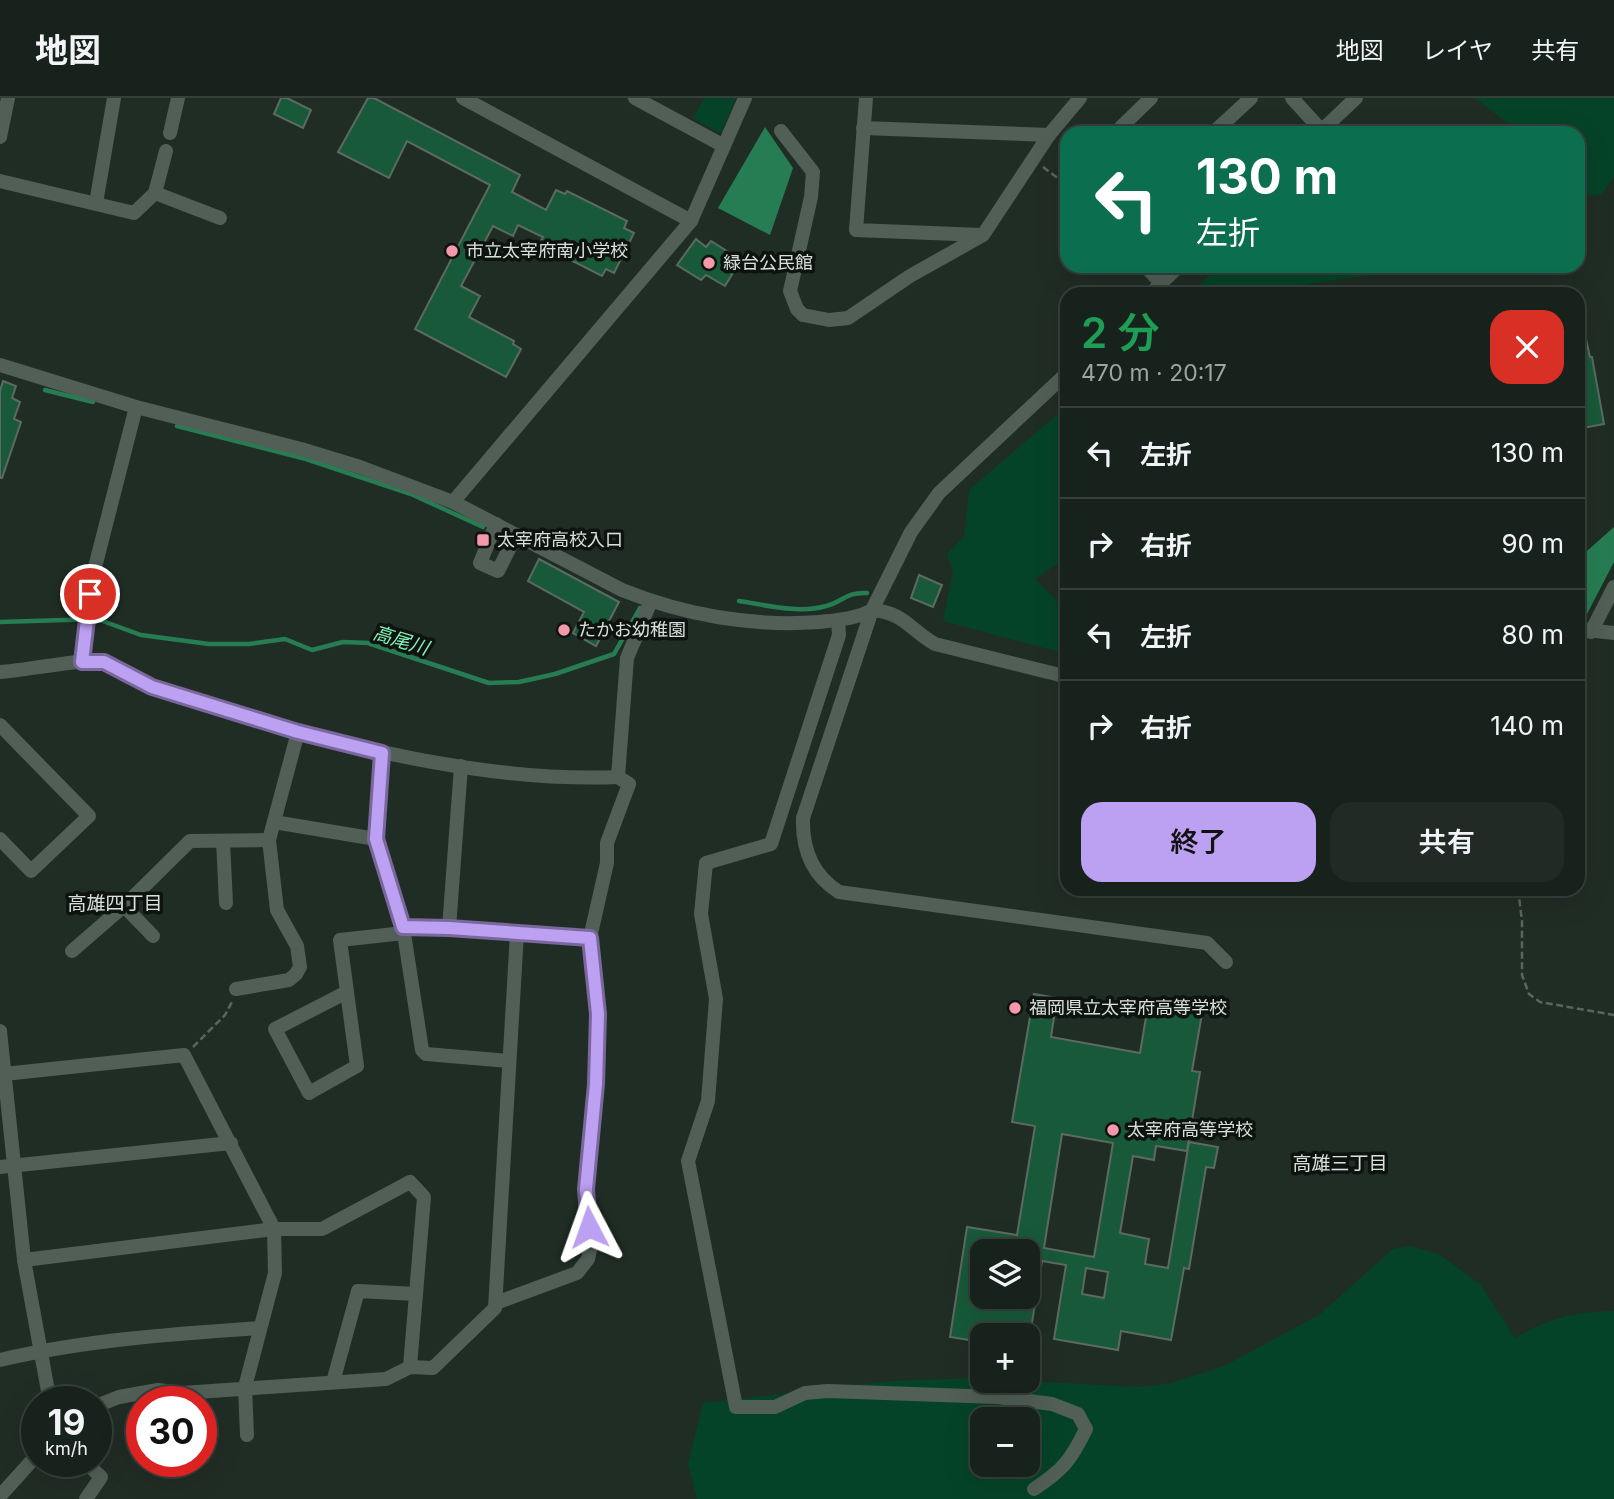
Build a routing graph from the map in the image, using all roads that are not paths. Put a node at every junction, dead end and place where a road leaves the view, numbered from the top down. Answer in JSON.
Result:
{"nodes":[{"id":1,"x":8,"y":98,"type":"edge"},
{"id":2,"x":114,"y":98,"type":"edge"},
{"id":3,"x":178,"y":98,"type":"edge"},
{"id":4,"x":463,"y":98,"type":"edge"},
{"id":5,"x":635,"y":98,"type":"edge"},
{"id":6,"x":745,"y":98,"type":"edge"},
{"id":7,"x":866,"y":98,"type":"edge"},
{"id":8,"x":1080,"y":98,"type":"edge"},
{"id":9,"x":1151,"y":98,"type":"edge"},
{"id":10,"x":1251,"y":98,"type":"edge"},
{"id":11,"x":1292,"y":98,"type":"edge"},
{"id":12,"x":1356,"y":98,"type":"edge"},
{"id":13,"x":1122,"y":126,"type":"edge"},
{"id":14,"x":1221,"y":126,"type":"edge"},
{"id":15,"x":1315,"y":126,"type":"edge"},
{"id":16,"x":1326,"y":126,"type":"edge"},
{"id":17,"x":863,"y":128,"type":"junction"},
{"id":18,"x":781,"y":131,"type":"dead end"},
{"id":19,"x":170,"y":134,"type":"dead end"},
{"id":20,"x":1049,"y":135,"type":"junction"},
{"id":21,"x":0,"y":137,"type":"edge"},
{"id":22,"x":724,"y":146,"type":"junction"},
{"id":23,"x":166,"y":151,"type":"dead end"},
{"id":24,"x":0,"y":181,"type":"edge"},
{"id":25,"x":155,"y":193,"type":"junction"},
{"id":26,"x":96,"y":203,"type":"junction"},
{"id":27,"x":220,"y":218,"type":"dead end"},
{"id":28,"x":691,"y":221,"type":"junction"},
{"id":29,"x":983,"y":235,"type":"junction"},
{"id":30,"x":1152,"y":273,"type":"edge"},
{"id":31,"x":1172,"y":273,"type":"edge"},
{"id":32,"x":1161,"y":283,"type":"junction"},
{"id":33,"x":1157,"y":287,"type":"edge"},
{"id":34,"x":0,"y":365,"type":"edge"},
{"id":35,"x":1060,"y":380,"type":"edge"},
{"id":36,"x":136,"y":407,"type":"junction"},
{"id":37,"x":453,"y":502,"type":"junction"},
{"id":38,"x":496,"y":524,"type":"junction"},
{"id":39,"x":516,"y":535,"type":"junction"},
{"id":40,"x":1614,"y":587,"type":"edge"},
{"id":41,"x":651,"y":601,"type":"junction"},
{"id":42,"x":872,"y":610,"type":"junction"},
{"id":43,"x":838,"y":620,"type":"junction"},
{"id":44,"x":1585,"y":631,"type":"edge"},
{"id":45,"x":1614,"y":634,"type":"edge"},
{"id":46,"x":82,"y":662,"type":"junction"},
{"id":47,"x":0,"y":672,"type":"edge"},
{"id":48,"x":1060,"y":675,"type":"edge"},
{"id":49,"x":0,"y":725,"type":"edge"},
{"id":50,"x":298,"y":732,"type":"junction"},
{"id":51,"x":382,"y":753,"type":"junction"},
{"id":52,"x":461,"y":766,"type":"junction"},
{"id":53,"x":618,"y":777,"type":"junction"},
{"id":54,"x":274,"y":822,"type":"junction"},
{"id":55,"x":0,"y":839,"type":"edge"},
{"id":56,"x":376,"y":839,"type":"junction"},
{"id":57,"x":269,"y":840,"type":"junction"},
{"id":58,"x":223,"y":841,"type":"junction"},
{"id":59,"x":226,"y":903,"type":"dead end"},
{"id":60,"x":124,"y":906,"type":"junction"},
{"id":61,"x":449,"y":928,"type":"junction"},
{"id":62,"x":403,"y":930,"type":"junction"},
{"id":63,"x":517,"y":933,"type":"junction"},
{"id":64,"x":153,"y":936,"type":"dead end"},
{"id":65,"x":590,"y":938,"type":"junction"},
{"id":66,"x":72,"y":951,"type":"dead end"},
{"id":67,"x":1226,"y":962,"type":"dead end"},
{"id":68,"x":236,"y":989,"type":"road end"},
{"id":69,"x":347,"y":992,"type":"junction"},
{"id":70,"x":0,"y":1031,"type":"edge"},
{"id":71,"x":509,"y":1061,"type":"junction"},
{"id":72,"x":4,"y":1074,"type":"junction"},
{"id":73,"x":231,"y":1143,"type":"junction"},
{"id":74,"x":7,"y":1166,"type":"edge"},
{"id":75,"x":274,"y":1229,"type":"junction"},
{"id":76,"x":24,"y":1261,"type":"junction"},
{"id":77,"x":416,"y":1294,"type":"junction"},
{"id":78,"x":496,"y":1303,"type":"junction"},
{"id":79,"x":260,"y":1328,"type":"junction"},
{"id":80,"x":39,"y":1351,"type":"junction"},
{"id":81,"x":0,"y":1360,"type":"edge"},
{"id":82,"x":410,"y":1367,"type":"junction"},
{"id":83,"x":333,"y":1382,"type":"junction"},
{"id":84,"x":47,"y":1386,"type":"edge"},
{"id":85,"x":245,"y":1387,"type":"junction"},
{"id":86,"x":112,"y":1400,"type":"edge"},
{"id":87,"x":247,"y":1435,"type":"dead end"},
{"id":88,"x":21,"y":1473,"type":"edge"},
{"id":89,"x":101,"y":1477,"type":"edge"},
{"id":90,"x":1034,"y":1489,"type":"dead end"},
{"id":91,"x":0,"y":1496,"type":"edge"},
{"id":92,"x":86,"y":1499,"type":"edge"}],
"edges":[{"from":1,"to":21,"type":"street"},
{"from":2,"to":26,"type":"street"},
{"from":3,"to":19,"type":"street"},
{"from":4,"to":28,"type":"street"},
{"from":5,"to":22,"type":"street"},
{"from":6,"to":22,"type":"street"},
{"from":7,"to":17,"type":"street"},
{"from":8,"to":20,"type":"street"},
{"from":9,"to":13,"type":"street"},
{"from":10,"to":14,"type":"street"},
{"from":11,"to":15,"type":"street"},
{"from":12,"to":16,"type":"street"},
{"from":17,"to":20,"type":"street"},
{"from":17,"to":29,"type":"street"},
{"from":18,"to":29,"type":"street"},
{"from":20,"to":29,"type":"street"},
{"from":22,"to":28,"type":"street"},
{"from":23,"to":25,"type":"street"},
{"from":24,"to":26,"type":"street"},
{"from":25,"to":26,"type":"street"},
{"from":25,"to":27,"type":"street"},
{"from":28,"to":37,"type":"street"},
{"from":30,"to":32,"type":"street"},
{"from":31,"to":32,"type":"street"},
{"from":32,"to":33,"type":"street"},
{"from":34,"to":36,"type":"street"},
{"from":35,"to":42,"type":"street"},
{"from":36,"to":37,"type":"street"},
{"from":36,"to":46,"type":"street"},
{"from":37,"to":38,"type":"street"},
{"from":38,"to":39,"type":"street"},
{"from":38,"to":39,"type":"street"},
{"from":39,"to":41,"type":"street"},
{"from":40,"to":44,"type":"street"},
{"from":41,"to":43,"type":"street"},
{"from":41,"to":53,"type":"street"},
{"from":42,"to":43,"type":"street"},
{"from":42,"to":48,"type":"street"},
{"from":42,"to":67,"type":"street"},
{"from":43,"to":90,"type":"street"},
{"from":44,"to":45,"type":"street"},
{"from":46,"to":47,"type":"street"},
{"from":46,"to":50,"type":"street"},
{"from":49,"to":55,"type":"street"},
{"from":50,"to":51,"type":"street"},
{"from":50,"to":54,"type":"street"},
{"from":51,"to":52,"type":"street"},
{"from":51,"to":56,"type":"street"},
{"from":52,"to":53,"type":"street"},
{"from":52,"to":61,"type":"street"},
{"from":53,"to":65,"type":"street"},
{"from":54,"to":56,"type":"street"},
{"from":54,"to":57,"type":"street"},
{"from":56,"to":62,"type":"street"},
{"from":57,"to":58,"type":"street"},
{"from":57,"to":68,"type":"street"},
{"from":58,"to":59,"type":"street"},
{"from":58,"to":60,"type":"street"},
{"from":60,"to":64,"type":"street"},
{"from":60,"to":66,"type":"street"},
{"from":61,"to":62,"type":"street"},
{"from":61,"to":63,"type":"street"},
{"from":62,"to":69,"type":"street"},
{"from":62,"to":71,"type":"street"},
{"from":63,"to":65,"type":"street"},
{"from":63,"to":71,"type":"street"},
{"from":65,"to":78,"type":"street"},
{"from":69,"to":69,"type":"street"},
{"from":70,"to":72,"type":"street"},
{"from":71,"to":78,"type":"street"},
{"from":72,"to":73,"type":"street"},
{"from":72,"to":74,"type":"street"},
{"from":73,"to":74,"type":"street"},
{"from":73,"to":75,"type":"street"},
{"from":74,"to":76,"type":"street"},
{"from":75,"to":76,"type":"street"},
{"from":75,"to":77,"type":"street"},
{"from":75,"to":79,"type":"street"},
{"from":76,"to":80,"type":"street"},
{"from":77,"to":82,"type":"street"},
{"from":77,"to":83,"type":"street"},
{"from":78,"to":82,"type":"street"},
{"from":79,"to":80,"type":"street"},
{"from":79,"to":85,"type":"street"},
{"from":80,"to":81,"type":"street"},
{"from":80,"to":84,"type":"street"},
{"from":82,"to":83,"type":"street"},
{"from":83,"to":85,"type":"street"},
{"from":85,"to":86,"type":"street"},
{"from":85,"to":87,"type":"street"},
{"from":88,"to":91,"type":"street"},
{"from":89,"to":92,"type":"street"}]}
